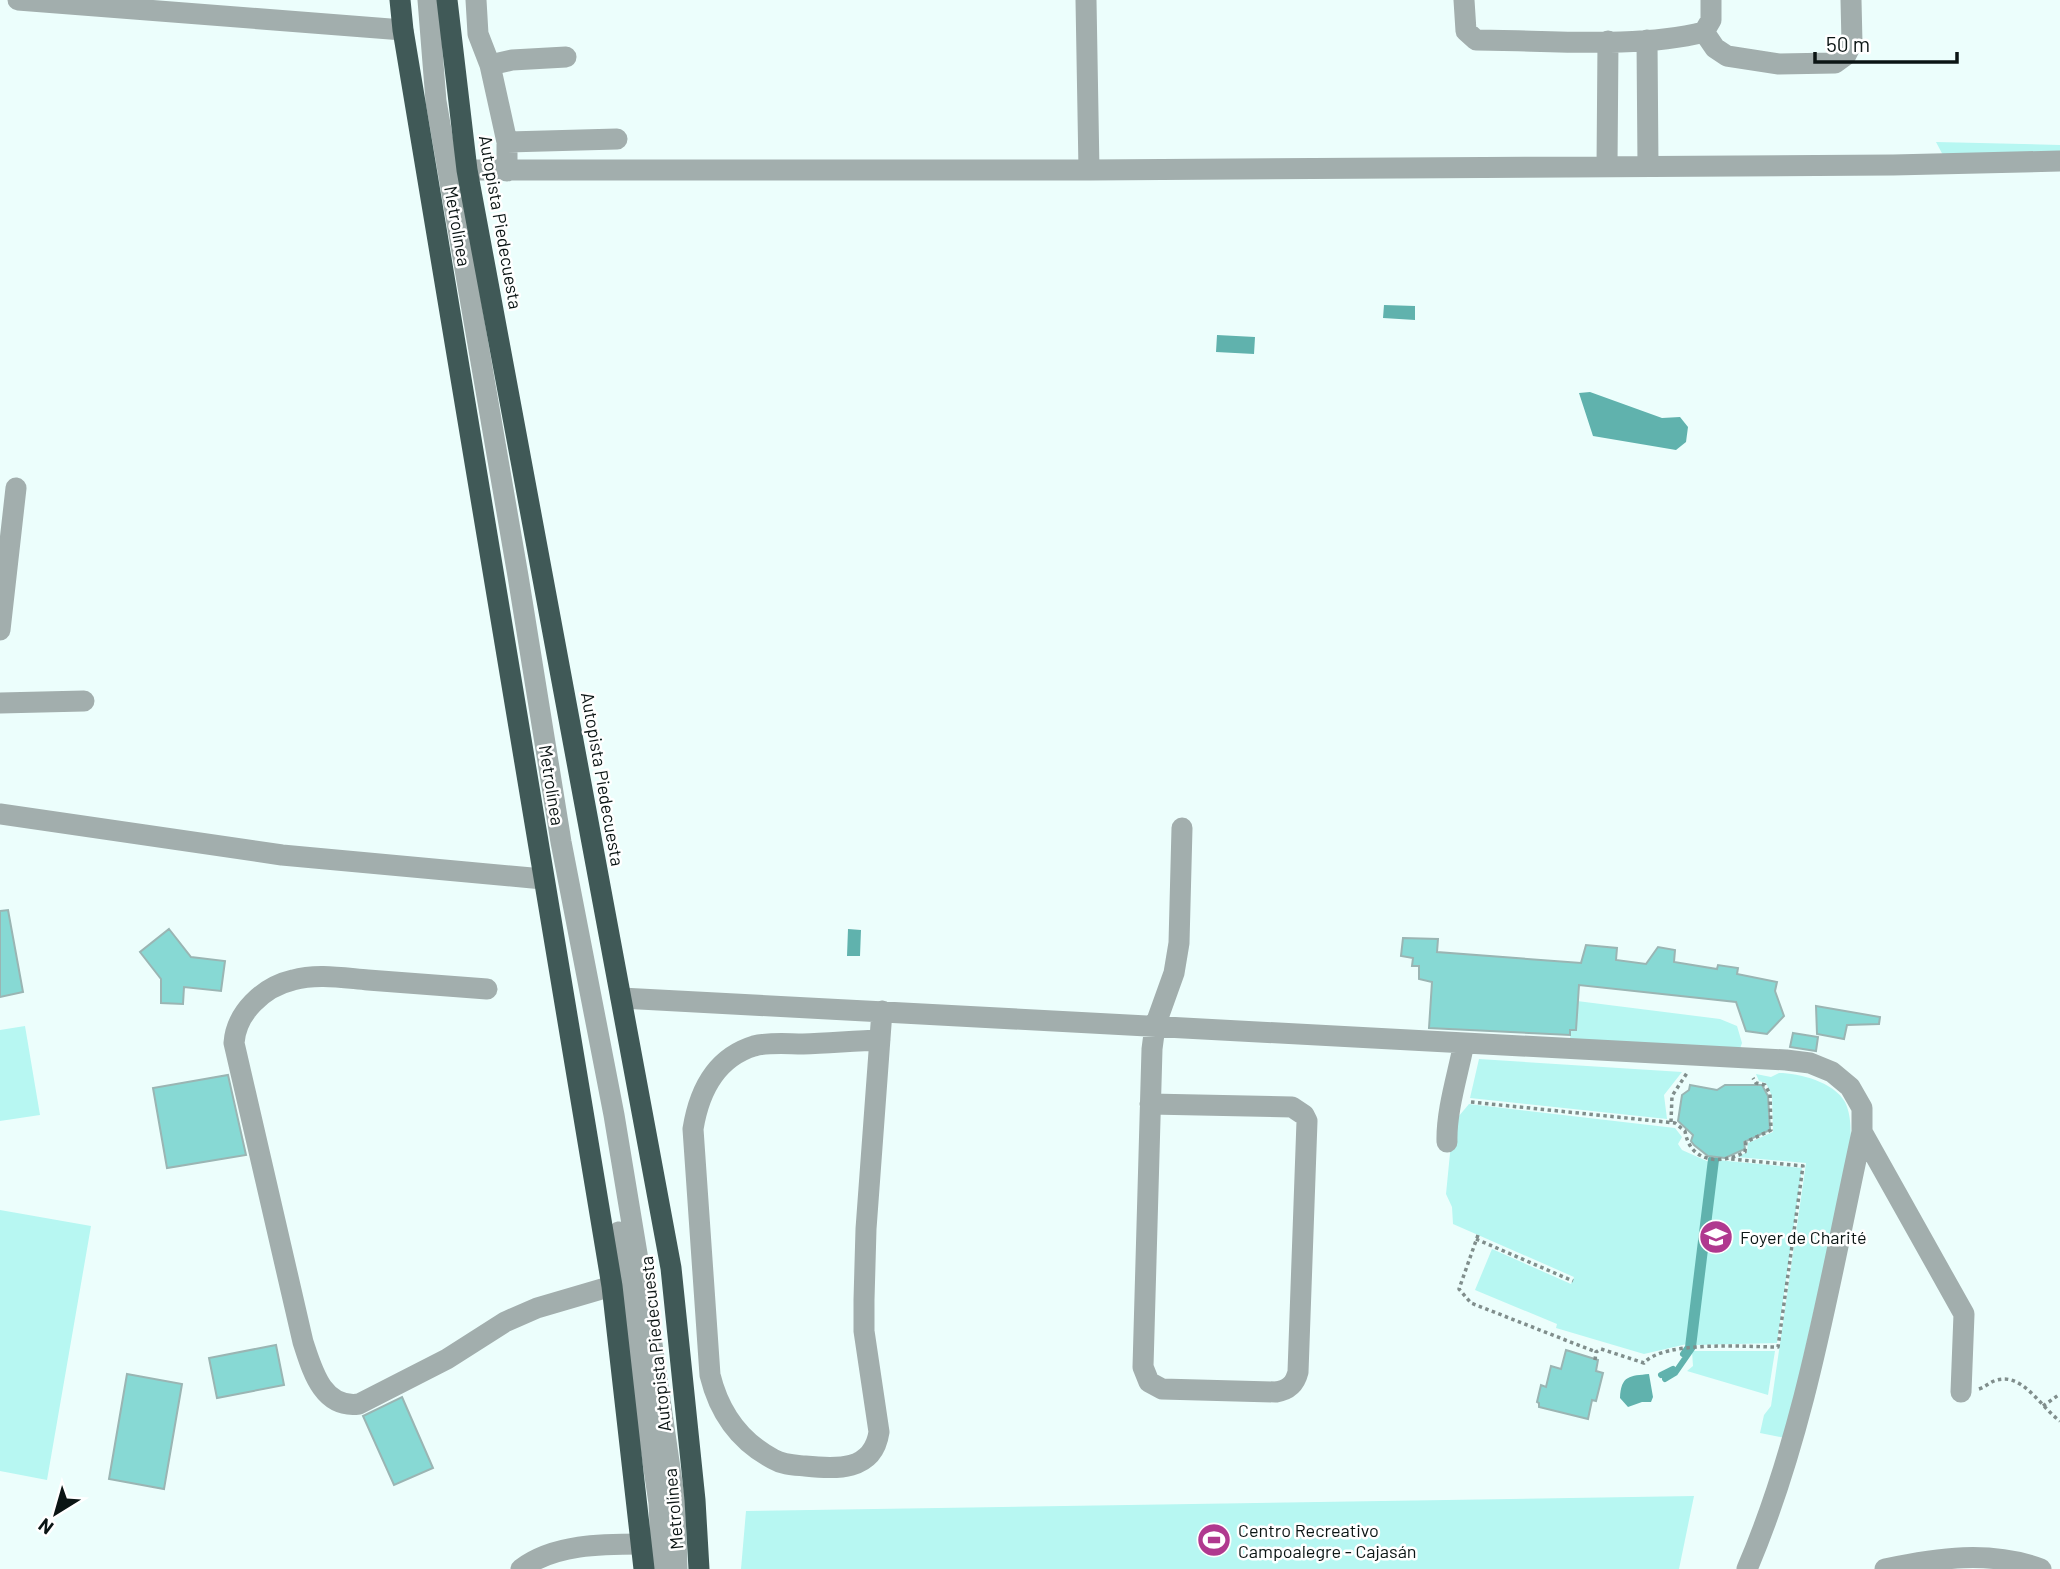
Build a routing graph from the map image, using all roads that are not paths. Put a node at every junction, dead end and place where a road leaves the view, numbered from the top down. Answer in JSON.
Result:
{"nodes":[{"id":1,"x":18,"y":0,"type":"edge"},
{"id":2,"x":401,"y":0,"type":"edge"},
{"id":3,"x":420,"y":0,"type":"edge"},
{"id":4,"x":428,"y":0,"type":"edge"},
{"id":5,"x":447,"y":0,"type":"edge"},
{"id":6,"x":477,"y":0,"type":"edge"},
{"id":7,"x":1086,"y":0,"type":"edge"},
{"id":8,"x":1464,"y":0,"type":"edge"},
{"id":9,"x":1712,"y":0,"type":"edge"},
{"id":10,"x":1852,"y":0,"type":"edge"},
{"id":11,"x":403,"y":30,"type":"junction"},
{"id":12,"x":1704,"y":32,"type":"junction"},
{"id":13,"x":1647,"y":40,"type":"junction"},
{"id":14,"x":1608,"y":41,"type":"junction"},
{"id":15,"x":566,"y":57,"type":"dead end"},
{"id":16,"x":490,"y":65,"type":"junction"},
{"id":17,"x":617,"y":139,"type":"dead end"},
{"id":18,"x":507,"y":142,"type":"junction"},
{"id":19,"x":2060,"y":161,"type":"edge"},
{"id":20,"x":1607,"y":167,"type":"junction"},
{"id":21,"x":1648,"y":167,"type":"junction"},
{"id":22,"x":467,"y":170,"type":"junction"},
{"id":23,"x":1089,"y":170,"type":"junction"},
{"id":24,"x":507,"y":172,"type":"junction"},
{"id":25,"x":16,"y":488,"type":"dead end"},
{"id":26,"x":0,"y":629,"type":"edge"},
{"id":27,"x":84,"y":701,"type":"dead end"},
{"id":28,"x":0,"y":703,"type":"edge"},
{"id":29,"x":0,"y":814,"type":"edge"},
{"id":30,"x":1182,"y":828,"type":"dead end"},
{"id":31,"x":543,"y":879,"type":"junction"},
{"id":32,"x":487,"y":989,"type":"dead end"},
{"id":33,"x":621,"y":998,"type":"junction"},
{"id":34,"x":882,"y":1012,"type":"junction"},
{"id":35,"x":1155,"y":1026,"type":"junction"},
{"id":36,"x":880,"y":1040,"type":"junction"},
{"id":37,"x":1464,"y":1043,"type":"junction"},
{"id":38,"x":1150,"y":1104,"type":"junction"},
{"id":39,"x":1862,"y":1132,"type":"junction"},
{"id":40,"x":1447,"y":1142,"type":"dead end"},
{"id":41,"x":612,"y":1286,"type":"junction"},
{"id":42,"x":1961,"y":1392,"type":"road end"},
{"id":43,"x":642,"y":1544,"type":"junction"},
{"id":44,"x":521,"y":1569,"type":"edge"},
{"id":45,"x":644,"y":1569,"type":"edge"},
{"id":46,"x":662,"y":1569,"type":"edge"},
{"id":47,"x":677,"y":1569,"type":"edge"},
{"id":48,"x":699,"y":1569,"type":"edge"},
{"id":49,"x":1747,"y":1569,"type":"edge"},
{"id":50,"x":1885,"y":1569,"type":"edge"},
{"id":51,"x":2041,"y":1569,"type":"edge"}],
"edges":[{"from":1,"to":11,"type":"street"},
{"from":2,"to":11,"type":"highway","name":"Autopista Piedecuesta"},
{"from":3,"to":46,"type":"street","name":"Metrolínea"},
{"from":4,"to":47,"type":"street","name":"Metrolínea"},
{"from":5,"to":22,"type":"highway","name":"Autopista Piedecuesta"},
{"from":6,"to":16,"type":"street"},
{"from":7,"to":23,"type":"street"},
{"from":8,"to":14,"type":"street"},
{"from":9,"to":12,"type":"street"},
{"from":10,"to":12,"type":"street"},
{"from":11,"to":31,"type":"highway","name":"Autopista Piedecuesta"},
{"from":12,"to":13,"type":"street"},
{"from":13,"to":14,"type":"street"},
{"from":13,"to":21,"type":"street"},
{"from":14,"to":20,"type":"street"},
{"from":15,"to":16,"type":"street"},
{"from":16,"to":18,"type":"street"},
{"from":17,"to":18,"type":"street"},
{"from":18,"to":24,"type":"street"},
{"from":19,"to":21,"type":"street"},
{"from":20,"to":21,"type":"street"},
{"from":20,"to":23,"type":"street"},
{"from":22,"to":24,"type":"street"},
{"from":22,"to":33,"type":"highway","name":"Autopista Piedecuesta"},
{"from":23,"to":24,"type":"street"},
{"from":25,"to":26,"type":"street"},
{"from":27,"to":28,"type":"street"},
{"from":29,"to":31,"type":"street"},
{"from":30,"to":35,"type":"street"},
{"from":31,"to":41,"type":"highway","name":"Autopista Piedecuesta"},
{"from":32,"to":41,"type":"street"},
{"from":33,"to":34,"type":"street"},
{"from":33,"to":48,"type":"highway","name":"Autopista Piedecuesta"},
{"from":34,"to":35,"type":"street"},
{"from":34,"to":36,"type":"street"},
{"from":35,"to":37,"type":"street"},
{"from":35,"to":38,"type":"street"},
{"from":36,"to":36,"type":"street"},
{"from":37,"to":39,"type":"street"},
{"from":37,"to":40,"type":"street"},
{"from":38,"to":38,"type":"street"},
{"from":39,"to":42,"type":"street"},
{"from":39,"to":49,"type":"street"},
{"from":41,"to":43,"type":"highway","name":"Autopista Piedecuesta"},
{"from":43,"to":44,"type":"street"},
{"from":43,"to":45,"type":"highway","name":"Autopista Piedecuesta"},
{"from":50,"to":51,"type":"street"}]}
